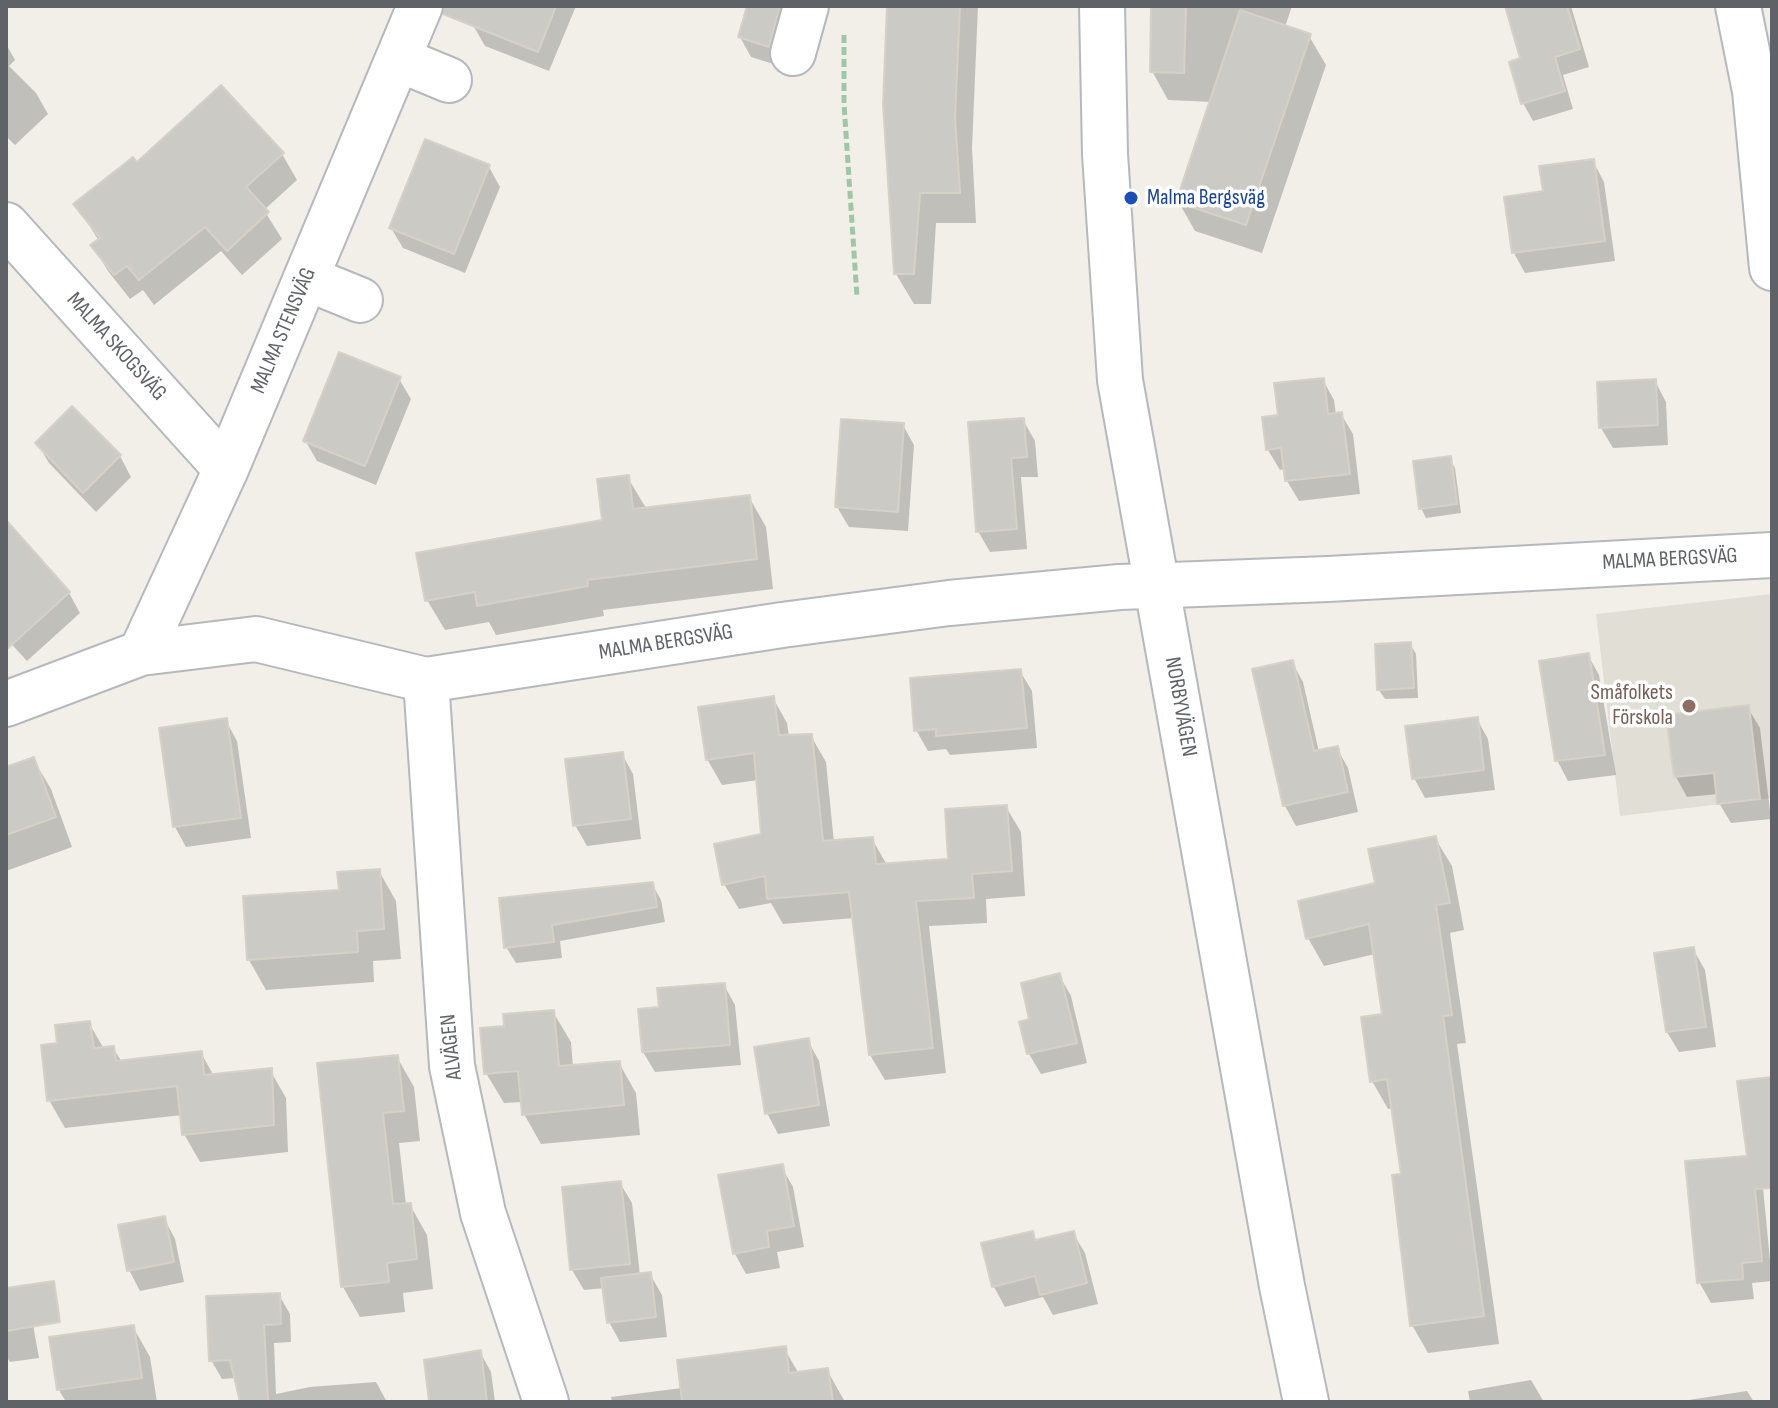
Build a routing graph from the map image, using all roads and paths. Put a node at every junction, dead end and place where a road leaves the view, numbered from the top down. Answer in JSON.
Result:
{"nodes":[{"id":1,"x":420,"y":6,"type":"edge"},
{"id":2,"x":806,"y":6,"type":"edge"},
{"id":3,"x":1102,"y":6,"type":"edge"},
{"id":4,"x":1738,"y":6,"type":"edge"},
{"id":5,"x":844,"y":34,"type":"dead end"},
{"id":6,"x":793,"y":53,"type":"dead end"},
{"id":7,"x":398,"y":59,"type":"junction"},
{"id":8,"x":449,"y":80,"type":"dead end"},
{"id":9,"x":1764,"y":88,"type":"edge"},
{"id":10,"x":6,"y":225,"type":"edge"},
{"id":11,"x":1772,"y":268,"type":"edge"},
{"id":12,"x":306,"y":278,"type":"junction"},
{"id":13,"x":857,"y":297,"type":"dead end"},
{"id":14,"x":360,"y":300,"type":"dead end"},
{"id":15,"x":226,"y":469,"type":"junction"},
{"id":16,"x":1772,"y":555,"type":"edge"},
{"id":17,"x":1158,"y":586,"type":"junction"},
{"id":18,"x":141,"y":653,"type":"junction"},
{"id":19,"x":426,"y":680,"type":"junction"},
{"id":20,"x":6,"y":704,"type":"edge"},
{"id":21,"x":546,"y":1402,"type":"edge"},
{"id":22,"x":1306,"y":1402,"type":"edge"}],
"edges":[{"from":1,"to":7,"type":"street","name":"MALMA STENSVÄG"},
{"from":2,"to":6,"type":"street"},
{"from":3,"to":17,"type":"street","name":"NORBYVÄGEN"},
{"from":4,"to":9,"type":"street"},
{"from":5,"to":13,"type":"path"},
{"from":7,"to":8,"type":"street"},
{"from":7,"to":12,"type":"street","name":"MALMA STENSVÄG"},
{"from":9,"to":11,"type":"street"},
{"from":10,"to":15,"type":"street","name":"MALMA SKOGSVÄG"},
{"from":12,"to":14,"type":"street"},
{"from":12,"to":15,"type":"street","name":"MALMA STENSVÄG"},
{"from":15,"to":18,"type":"street","name":"MALMA STENSVÄG"},
{"from":16,"to":17,"type":"street","name":"MALMA BERGSVÄG"},
{"from":17,"to":19,"type":"street","name":"MALMA BERGSVÄG"},
{"from":17,"to":22,"type":"street","name":"NORBYVÄGEN"},
{"from":18,"to":19,"type":"street","name":"MALMA BERGSVÄG"},
{"from":18,"to":20,"type":"street","name":"MALMA BERGSVÄG"},
{"from":19,"to":21,"type":"street","name":"ALVÄGEN"}]}
